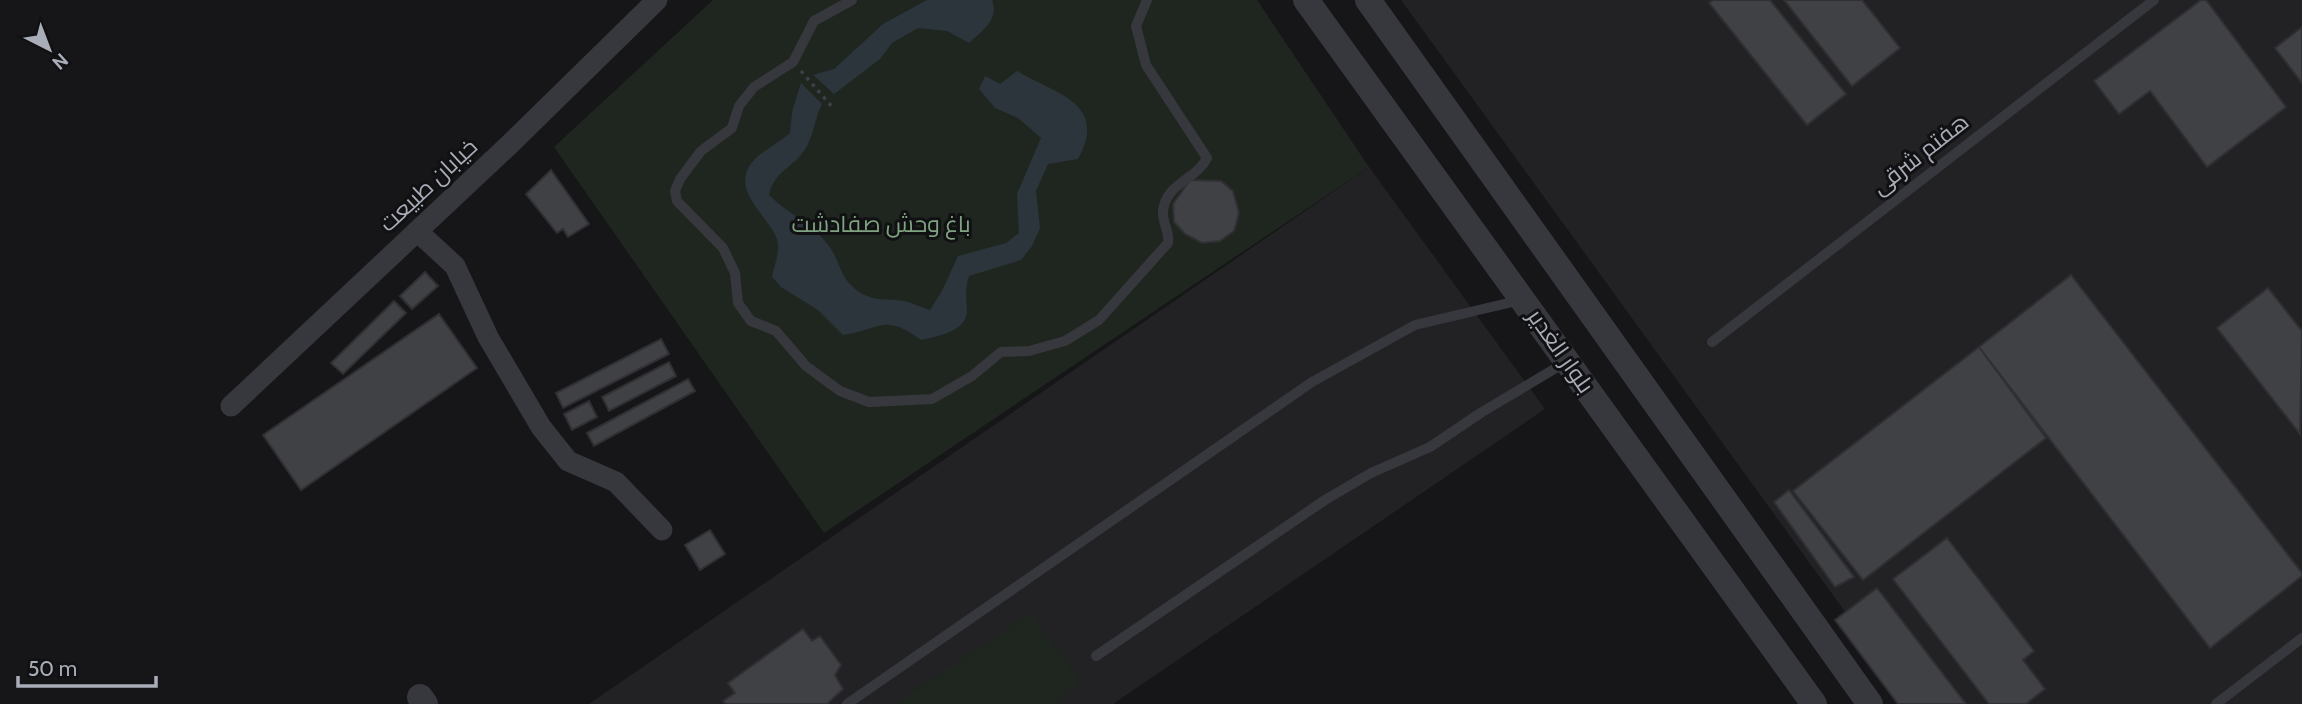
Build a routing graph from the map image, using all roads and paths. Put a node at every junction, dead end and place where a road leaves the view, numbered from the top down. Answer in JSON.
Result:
{"nodes":[{"id":1,"x":657,"y":0,"type":"edge"},
{"id":2,"x":852,"y":0,"type":"edge"},
{"id":3,"x":1147,"y":0,"type":"edge"},
{"id":4,"x":1306,"y":0,"type":"edge"},
{"id":5,"x":1368,"y":0,"type":"edge"},
{"id":6,"x":2154,"y":0,"type":"edge"},
{"id":7,"x":793,"y":62,"type":"junction"},
{"id":8,"x":834,"y":109,"type":"dead end"},
{"id":9,"x":418,"y":230,"type":"junction"},
{"id":10,"x":1524,"y":299,"type":"junction"},
{"id":11,"x":1712,"y":342,"type":"dead end"},
{"id":12,"x":1568,"y":360,"type":"junction"},
{"id":13,"x":231,"y":406,"type":"dead end"},
{"id":14,"x":662,"y":530,"type":"dead end"},
{"id":15,"x":2302,"y":638,"type":"edge"},
{"id":16,"x":1096,"y":656,"type":"dead end"},
{"id":17,"x":847,"y":704,"type":"edge"},
{"id":18,"x":1814,"y":704,"type":"edge"},
{"id":19,"x":1870,"y":704,"type":"edge"},
{"id":20,"x":2216,"y":704,"type":"edge"}],
"edges":[{"from":1,"to":9,"type":"street","name":"خیابان طبیعت"},
{"from":2,"to":7,"type":"lane"},
{"from":3,"to":7,"type":"lane"},
{"from":4,"to":10,"type":"street","name":"بلوار الغدیر"},
{"from":5,"to":19,"type":"street","name":"بلوار الغدیر"},
{"from":6,"to":11,"type":"lane","name":"هفتم شرقی"},
{"from":7,"to":8,"type":"path"},
{"from":9,"to":13,"type":"street","name":"خیابان طبیعت"},
{"from":9,"to":14,"type":"street"},
{"from":10,"to":12,"type":"street","name":"بلوار الغدیر"},
{"from":10,"to":17,"type":"lane"},
{"from":12,"to":16,"type":"lane"},
{"from":12,"to":18,"type":"street","name":"بلوار الغدیر"},
{"from":15,"to":20,"type":"lane"}]}
